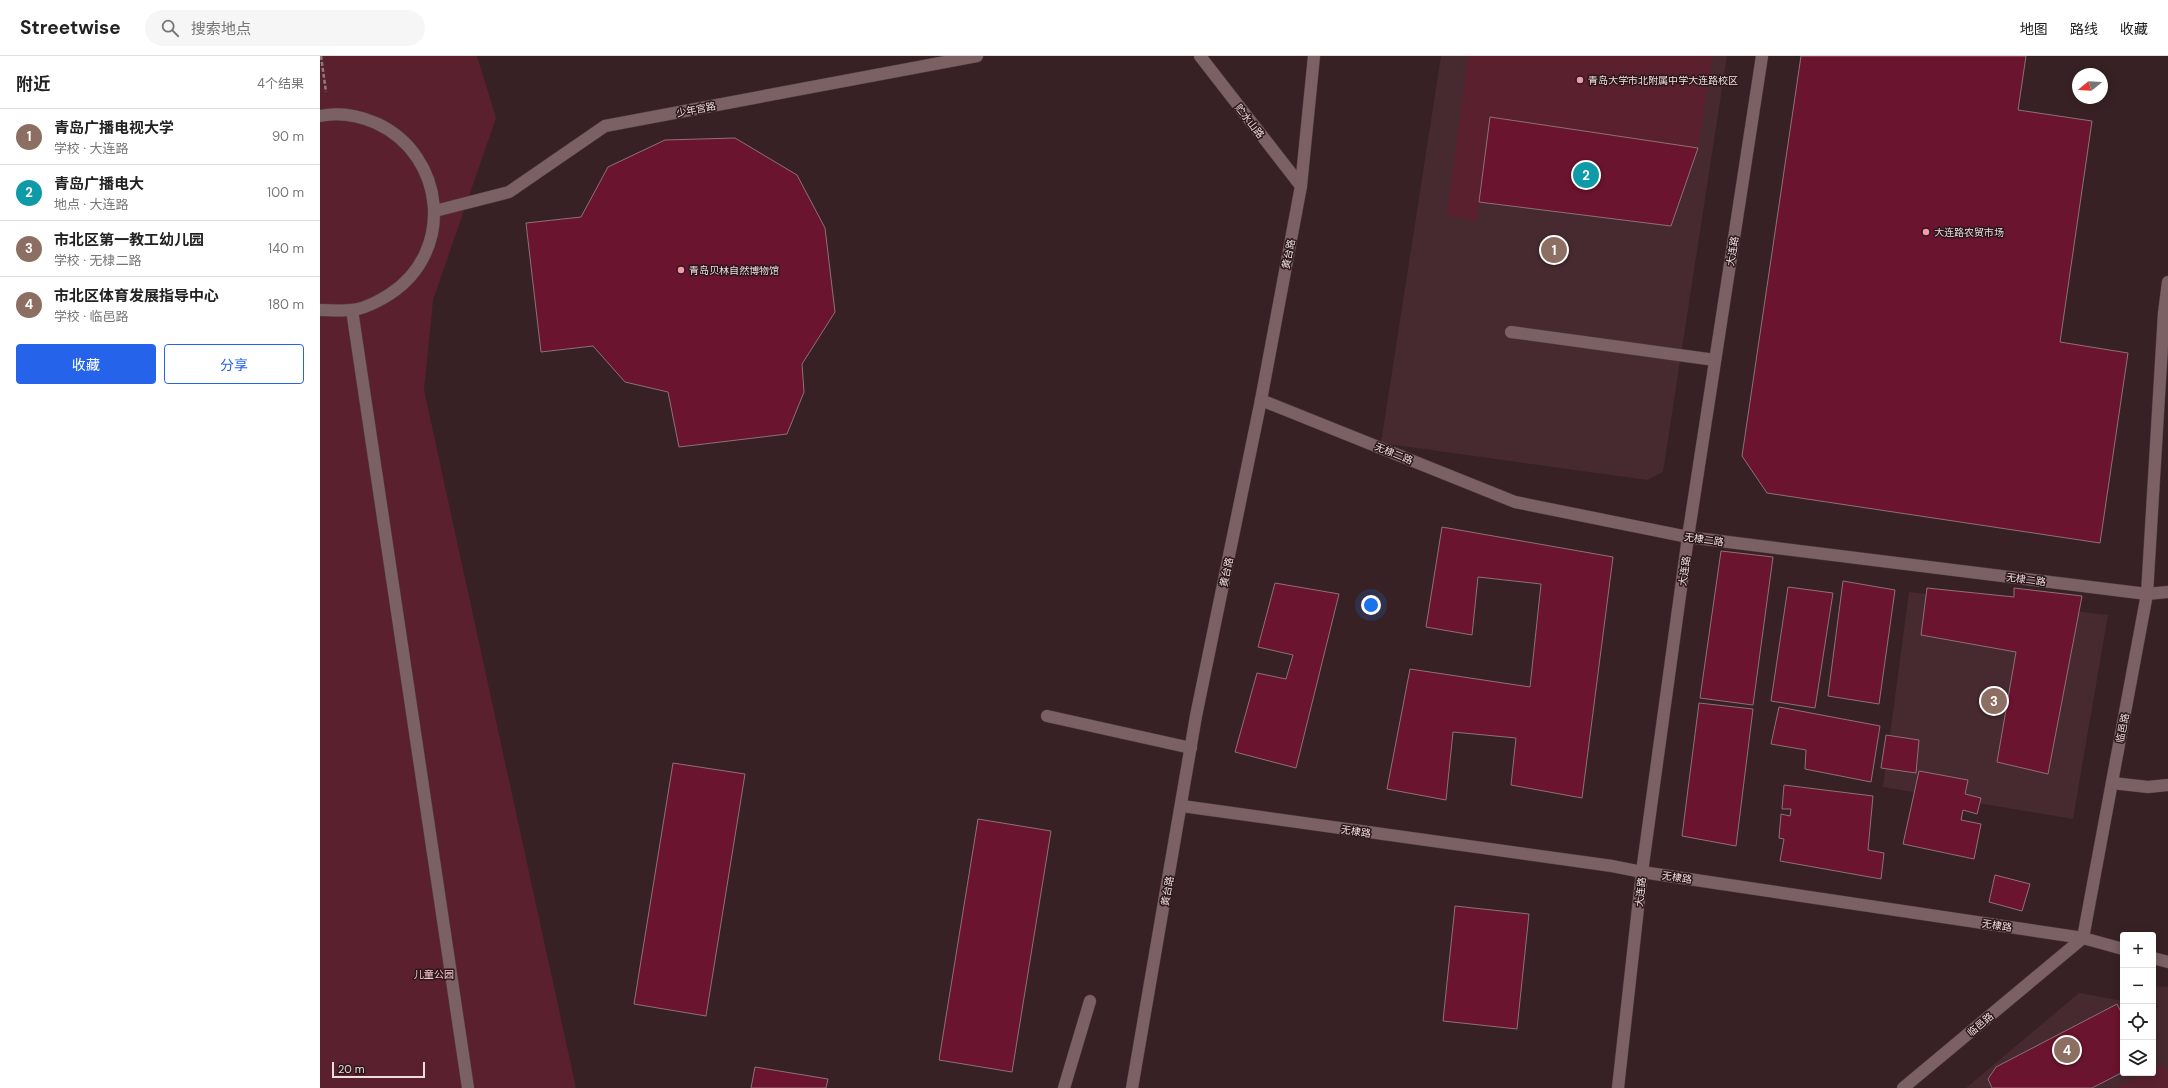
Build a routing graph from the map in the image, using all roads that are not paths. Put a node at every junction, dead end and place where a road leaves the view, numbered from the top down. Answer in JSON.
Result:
{"nodes":[{"id":1,"x":977,"y":56,"type":"edge"},
{"id":2,"x":1200,"y":56,"type":"edge"},
{"id":3,"x":1314,"y":56,"type":"edge"},
{"id":4,"x":1762,"y":56,"type":"edge"},
{"id":5,"x":325,"y":115,"type":"edge"},
{"id":6,"x":1302,"y":186,"type":"junction"},
{"id":7,"x":435,"y":211,"type":"junction"},
{"id":8,"x":2168,"y":282,"type":"edge"},
{"id":9,"x":320,"y":310,"type":"edge"},
{"id":10,"x":352,"y":310,"type":"junction"},
{"id":11,"x":2166,"y":313,"type":"edge"},
{"id":12,"x":1512,"y":332,"type":"dead end"},
{"id":13,"x":1715,"y":360,"type":"junction"},
{"id":14,"x":1261,"y":400,"type":"junction"},
{"id":15,"x":1688,"y":537,"type":"junction"},
{"id":16,"x":2168,"y":592,"type":"edge"},
{"id":17,"x":2147,"y":594,"type":"junction"},
{"id":18,"x":1047,"y":716,"type":"dead end"},
{"id":19,"x":1191,"y":748,"type":"junction"},
{"id":20,"x":2112,"y":783,"type":"junction"},
{"id":21,"x":2168,"y":785,"type":"edge"},
{"id":22,"x":1182,"y":806,"type":"junction"},
{"id":23,"x":1642,"y":872,"type":"junction"},
{"id":24,"x":2084,"y":938,"type":"junction"},
{"id":25,"x":2120,"y":948,"type":"edge"},
{"id":26,"x":2156,"y":959,"type":"edge"},
{"id":27,"x":2168,"y":962,"type":"edge"},
{"id":28,"x":1090,"y":1001,"type":"dead end"},
{"id":29,"x":468,"y":1088,"type":"edge"},
{"id":30,"x":1064,"y":1088,"type":"edge"},
{"id":31,"x":1132,"y":1088,"type":"edge"},
{"id":32,"x":1618,"y":1088,"type":"edge"},
{"id":33,"x":1903,"y":1088,"type":"edge"}],
"edges":[{"from":1,"to":7,"type":"street","name":"少年宫路"},
{"from":2,"to":6,"type":"street","name":"贮水山路"},
{"from":3,"to":6,"type":"street","name":"黄台路"},
{"from":4,"to":13,"type":"street","name":"大连路"},
{"from":5,"to":7,"type":"street"},
{"from":6,"to":14,"type":"street","name":"黄台路"},
{"from":7,"to":10,"type":"street"},
{"from":8,"to":11,"type":"street","name":"临邑路"},
{"from":9,"to":10,"type":"street"},
{"from":10,"to":29,"type":"street"},
{"from":11,"to":17,"type":"street","name":"临邑路"},
{"from":12,"to":13,"type":"street"},
{"from":13,"to":15,"type":"street","name":"大连路"},
{"from":14,"to":15,"type":"street","name":"无棣二路"},
{"from":14,"to":19,"type":"street","name":"黄台路"},
{"from":15,"to":17,"type":"street","name":"无棣二路"},
{"from":15,"to":23,"type":"street","name":"大连路"},
{"from":16,"to":17,"type":"street","name":"无棣二路"},
{"from":17,"to":20,"type":"street","name":"临邑路"},
{"from":18,"to":19,"type":"street"},
{"from":19,"to":22,"type":"street","name":"黄台路"},
{"from":20,"to":21,"type":"street"},
{"from":20,"to":24,"type":"street","name":"临邑路"},
{"from":22,"to":23,"type":"street","name":"无棣路"},
{"from":22,"to":31,"type":"street","name":"黄台路"},
{"from":23,"to":24,"type":"street","name":"无棣路"},
{"from":23,"to":32,"type":"street","name":"大连路"},
{"from":24,"to":25,"type":"street","name":"无棣路"},
{"from":24,"to":33,"type":"street","name":"临邑路"},
{"from":26,"to":27,"type":"street"},
{"from":28,"to":30,"type":"street"}]}
